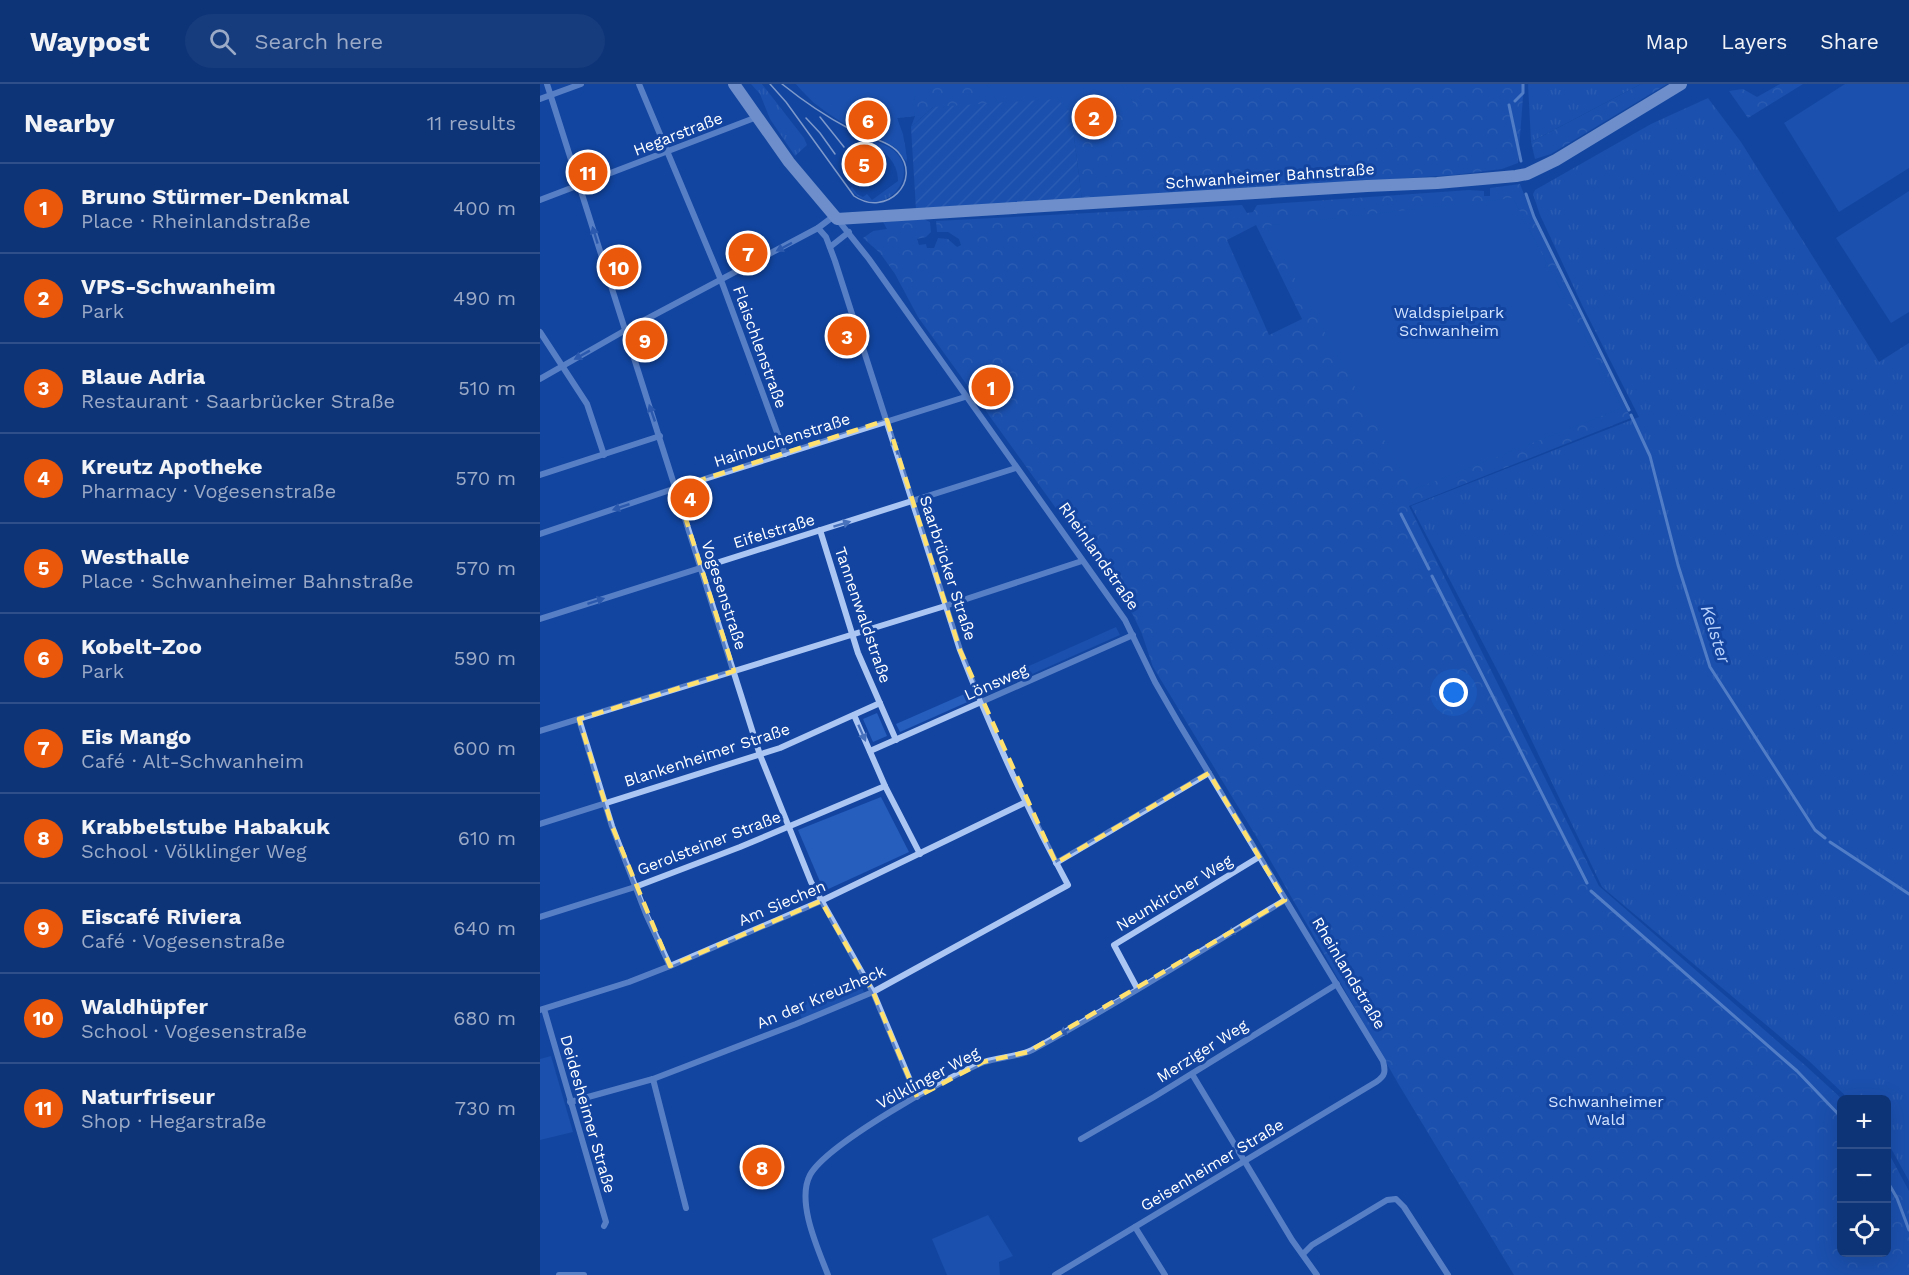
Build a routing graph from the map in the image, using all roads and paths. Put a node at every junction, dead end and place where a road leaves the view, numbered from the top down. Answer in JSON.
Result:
{"nodes":[{"id":1,"x":547,"y":84,"type":"edge"},
{"id":2,"x":581,"y":84,"type":"edge"},
{"id":3,"x":639,"y":84,"type":"edge"},
{"id":4,"x":734,"y":84,"type":"edge"},
{"id":5,"x":1681,"y":84,"type":"edge"},
{"id":6,"x":551,"y":95,"type":"junction"},
{"id":7,"x":540,"y":99,"type":"edge"},
{"id":8,"x":758,"y":117,"type":"junction"},
{"id":9,"x":669,"y":152,"type":"junction"},
{"id":10,"x":580,"y":185,"type":"junction"},
{"id":11,"x":540,"y":200,"type":"edge"},
{"id":12,"x":835,"y":218,"type":"junction"},
{"id":13,"x":818,"y":228,"type":"junction"},
{"id":14,"x":849,"y":232,"type":"junction"},
{"id":15,"x":830,"y":247,"type":"junction"},
{"id":16,"x":721,"y":280,"type":"junction"},
{"id":17,"x":624,"y":331,"type":"junction"},
{"id":18,"x":540,"y":332,"type":"edge"},
{"id":19,"x":563,"y":365,"type":"junction"},
{"id":20,"x":540,"y":379,"type":"edge"},
{"id":21,"x":965,"y":397,"type":"junction"},
{"id":22,"x":887,"y":420,"type":"junction"},
{"id":23,"x":660,"y":436,"type":"junction"},
{"id":24,"x":604,"y":454,"type":"junction"},
{"id":25,"x":785,"y":454,"type":"junction"},
{"id":26,"x":1016,"y":468,"type":"junction"},
{"id":27,"x":540,"y":475,"type":"edge"},
{"id":28,"x":676,"y":488,"type":"junction"},
{"id":29,"x":912,"y":502,"type":"junction"},
{"id":30,"x":820,"y":531,"type":"junction"},
{"id":31,"x":540,"y":534,"type":"edge"},
{"id":32,"x":1082,"y":561,"type":"junction"},
{"id":33,"x":700,"y":568,"type":"junction"},
{"id":34,"x":945,"y":606,"type":"junction"},
{"id":35,"x":540,"y":619,"type":"edge"},
{"id":36,"x":852,"y":635,"type":"junction"},
{"id":37,"x":1133,"y":635,"type":"junction"},
{"id":38,"x":734,"y":671,"type":"junction"},
{"id":39,"x":880,"y":703,"type":"junction"},
{"id":40,"x":981,"y":704,"type":"junction"},
{"id":41,"x":854,"y":715,"type":"junction"},
{"id":42,"x":579,"y":719,"type":"junction"},
{"id":43,"x":540,"y":731,"type":"edge"},
{"id":44,"x":896,"y":740,"type":"junction"},
{"id":45,"x":870,"y":751,"type":"junction"},
{"id":46,"x":760,"y":755,"type":"junction"},
{"id":47,"x":1209,"y":773,"type":"junction"},
{"id":48,"x":885,"y":786,"type":"junction"},
{"id":49,"x":605,"y":802,"type":"junction"},
{"id":50,"x":1026,"y":802,"type":"junction"},
{"id":51,"x":540,"y":824,"type":"edge"},
{"id":52,"x":788,"y":827,"type":"junction"},
{"id":53,"x":920,"y":854,"type":"junction"},
{"id":54,"x":1259,"y":857,"type":"junction"},
{"id":55,"x":1056,"y":863,"type":"junction"},
{"id":56,"x":1068,"y":885,"type":"joint"},
{"id":57,"x":635,"y":887,"type":"junction"},
{"id":58,"x":1285,"y":900,"type":"junction"},
{"id":59,"x":821,"y":901,"type":"junction"},
{"id":60,"x":540,"y":917,"type":"edge"},
{"id":61,"x":670,"y":966,"type":"junction"},
{"id":62,"x":1337,"y":984,"type":"junction"},
{"id":63,"x":1137,"y":988,"type":"junction"},
{"id":64,"x":873,"y":992,"type":"junction"},
{"id":65,"x":542,"y":1009,"type":"edge"},
{"id":66,"x":1192,"y":1074,"type":"junction"},
{"id":67,"x":1383,"y":1078,"type":"joint"},
{"id":68,"x":653,"y":1079,"type":"junction"},
{"id":69,"x":917,"y":1097,"type":"junction"},
{"id":70,"x":570,"y":1102,"type":"junction"},
{"id":71,"x":1081,"y":1139,"type":"dead end"},
{"id":72,"x":1244,"y":1161,"type":"junction"},
{"id":73,"x":686,"y":1208,"type":"dead end"},
{"id":74,"x":604,"y":1226,"type":"dead end"},
{"id":75,"x":1135,"y":1227,"type":"junction"},
{"id":76,"x":1303,"y":1254,"type":"junction"},
{"id":77,"x":559,"y":1275,"type":"edge"},
{"id":78,"x":584,"y":1275,"type":"edge"},
{"id":79,"x":828,"y":1275,"type":"edge"},
{"id":80,"x":1055,"y":1275,"type":"edge"},
{"id":81,"x":1165,"y":1275,"type":"edge"},
{"id":82,"x":1317,"y":1275,"type":"edge"},
{"id":83,"x":1448,"y":1275,"type":"edge"}],
"edges":[{"from":1,"to":6,"type":"street","name":"Vogesenstraße"},
{"from":2,"to":6,"type":"street"},
{"from":3,"to":9,"type":"street","name":"Flaischlenstraße"},
{"from":4,"to":8,"type":"street","name":"Rheinlandstraße"},
{"from":5,"to":12,"type":"street","name":"Schwanheimer Bahnstraße"},
{"from":6,"to":7,"type":"street"},
{"from":6,"to":10,"type":"street","name":"Vogesenstraße"},
{"from":8,"to":9,"type":"street","name":"Hegarstraße"},
{"from":8,"to":12,"type":"street","name":"Rheinlandstraße"},
{"from":9,"to":10,"type":"street","name":"Hegarstraße"},
{"from":9,"to":16,"type":"street","name":"Flaischlenstraße"},
{"from":10,"to":11,"type":"street","name":"Hegarstraße"},
{"from":17,"to":10,"type":"street","name":"Vogesenstraße","one_way":true},
{"from":12,"to":13,"type":"street"},
{"from":12,"to":14,"type":"street","name":"Rheinlandstraße"},
{"from":13,"to":15,"type":"street","name":"Saarbrücker Straße"},
{"from":13,"to":16,"type":"street","one_way":true},
{"from":14,"to":15,"type":"street"},
{"from":14,"to":21,"type":"street","name":"Rheinlandstraße"},
{"from":15,"to":22,"type":"street","name":"Saarbrücker Straße"},
{"from":16,"to":17,"type":"street"},
{"from":16,"to":25,"type":"street","name":"Flaischlenstraße"},
{"from":17,"to":19,"type":"street","one_way":true},
{"from":23,"to":17,"type":"street","name":"Vogesenstraße","one_way":true},
{"from":18,"to":19,"type":"street"},
{"from":19,"to":20,"type":"street"},
{"from":19,"to":24,"type":"street"},
{"from":21,"to":22,"type":"street","name":"Hainbuchenstraße"},
{"from":21,"to":26,"type":"street","name":"Rheinlandstraße"},
{"from":22,"to":25,"type":"street","name":"Hainbuchenstraße"},
{"from":29,"to":22,"type":"street","name":"Saarbrücker Straße","one_way":true},
{"from":23,"to":24,"type":"street"},
{"from":23,"to":28,"type":"street","name":"Vogesenstraße"},
{"from":24,"to":27,"type":"street"},
{"from":25,"to":28,"type":"street","name":"Hainbuchenstraße"},
{"from":26,"to":29,"type":"street","name":"Eifelstraße"},
{"from":26,"to":32,"type":"street","name":"Rheinlandstraße"},
{"from":28,"to":31,"type":"street","name":"Hainbuchenstraße","one_way":true},
{"from":28,"to":33,"type":"street","name":"Vogesenstraße"},
{"from":30,"to":29,"type":"street","name":"Eifelstraße","one_way":true},
{"from":29,"to":34,"type":"street","name":"Saarbrücker Straße"},
{"from":30,"to":33,"type":"street","name":"Eifelstraße"},
{"from":30,"to":36,"type":"street","name":"Tannenwaldstraße"},
{"from":32,"to":34,"type":"street"},
{"from":32,"to":37,"type":"street","name":"Rheinlandstraße"},
{"from":35,"to":33,"type":"street","name":"Eifelstraße","one_way":true},
{"from":33,"to":38,"type":"street","name":"Vogesenstraße"},
{"from":34,"to":36,"type":"street"},
{"from":34,"to":40,"type":"street","name":"Saarbrücker Straße"},
{"from":36,"to":38,"type":"street"},
{"from":36,"to":39,"type":"street","name":"Tannenwaldstraße"},
{"from":37,"to":40,"type":"street","name":"Lönsweg"},
{"from":37,"to":47,"type":"street","name":"Rheinlandstraße"},
{"from":38,"to":42,"type":"street"},
{"from":38,"to":46,"type":"street","name":"Vogesenstraße"},
{"from":39,"to":41,"type":"street","name":"Blankenheimer Straße"},
{"from":39,"to":44,"type":"street","name":"Tannenwaldstraße"},
{"from":40,"to":44,"type":"street","name":"Lönsweg"},
{"from":40,"to":50,"type":"street","name":"Saarbrücker Straße"},
{"from":41,"to":45,"type":"street","one_way":true},
{"from":41,"to":46,"type":"street","name":"Blankenheimer Straße"},
{"from":42,"to":43,"type":"street"},
{"from":42,"to":49,"type":"street"},
{"from":44,"to":45,"type":"street","name":"Lönsweg"},
{"from":45,"to":48,"type":"street"},
{"from":46,"to":49,"type":"street","name":"Blankenheimer Straße"},
{"from":46,"to":52,"type":"street","name":"Vogesenstraße"},
{"from":47,"to":54,"type":"street","name":"Rheinlandstraße"},
{"from":47,"to":55,"type":"street"},
{"from":48,"to":52,"type":"street","name":"Gerolsteiner Straße"},
{"from":48,"to":53,"type":"street"},
{"from":49,"to":51,"type":"street","name":"Blankenheimer Straße"},
{"from":49,"to":57,"type":"street"},
{"from":50,"to":53,"type":"street","name":"Am Siechen"},
{"from":50,"to":55,"type":"street","name":"Saarbrücker Straße"},
{"from":52,"to":57,"type":"street","name":"Gerolsteiner Straße"},
{"from":52,"to":59,"type":"street","name":"Vogesenstraße"},
{"from":53,"to":59,"type":"street","name":"Am Siechen"},
{"from":54,"to":58,"type":"street","name":"Rheinlandstraße"},
{"from":54,"to":63,"type":"street","name":"Neunkircher Weg"},
{"from":55,"to":56,"type":"street","name":"Saarbrücker Straße"},
{"from":56,"to":64,"type":"street","name":"An der Kreuzheck"},
{"from":57,"to":60,"type":"street","name":"Gerolsteiner Straße"},
{"from":57,"to":61,"type":"street"},
{"from":58,"to":62,"type":"street","name":"Rheinlandstraße"},
{"from":58,"to":63,"type":"street","name":"Völklinger Weg","one_way":true},
{"from":59,"to":61,"type":"street","name":"Am Siechen"},
{"from":59,"to":64,"type":"street","name":"Vogesenstraße"},
{"from":61,"to":65,"type":"street","name":"Am Siechen"},
{"from":62,"to":66,"type":"street","name":"Merziger Weg"},
{"from":62,"to":67,"type":"street","name":"Rheinlandstraße"},
{"from":63,"to":69,"type":"street","name":"Völklinger Weg","one_way":true},
{"from":64,"to":68,"type":"street","name":"An der Kreuzheck"},
{"from":64,"to":69,"type":"street","name":"Vogesenstraße"},
{"from":65,"to":70,"type":"street","name":"Deidesheimer Straße"},
{"from":66,"to":71,"type":"street","name":"Merziger Weg"},
{"from":66,"to":72,"type":"street"},
{"from":67,"to":72,"type":"street","name":"Geisenheimer Straße"},
{"from":68,"to":70,"type":"street","name":"An der Kreuzheck"},
{"from":68,"to":73,"type":"street"},
{"from":69,"to":79,"type":"street","name":"Völklinger Weg"},
{"from":70,"to":74,"type":"street","name":"Deidesheimer Straße"},
{"from":72,"to":75,"type":"street","name":"Geisenheimer Straße"},
{"from":72,"to":76,"type":"street"},
{"from":75,"to":80,"type":"street","name":"Geisenheimer Straße"},
{"from":75,"to":81,"type":"street"},
{"from":76,"to":82,"type":"street"},
{"from":76,"to":83,"type":"street"},
{"from":77,"to":78,"type":"street"}]}
